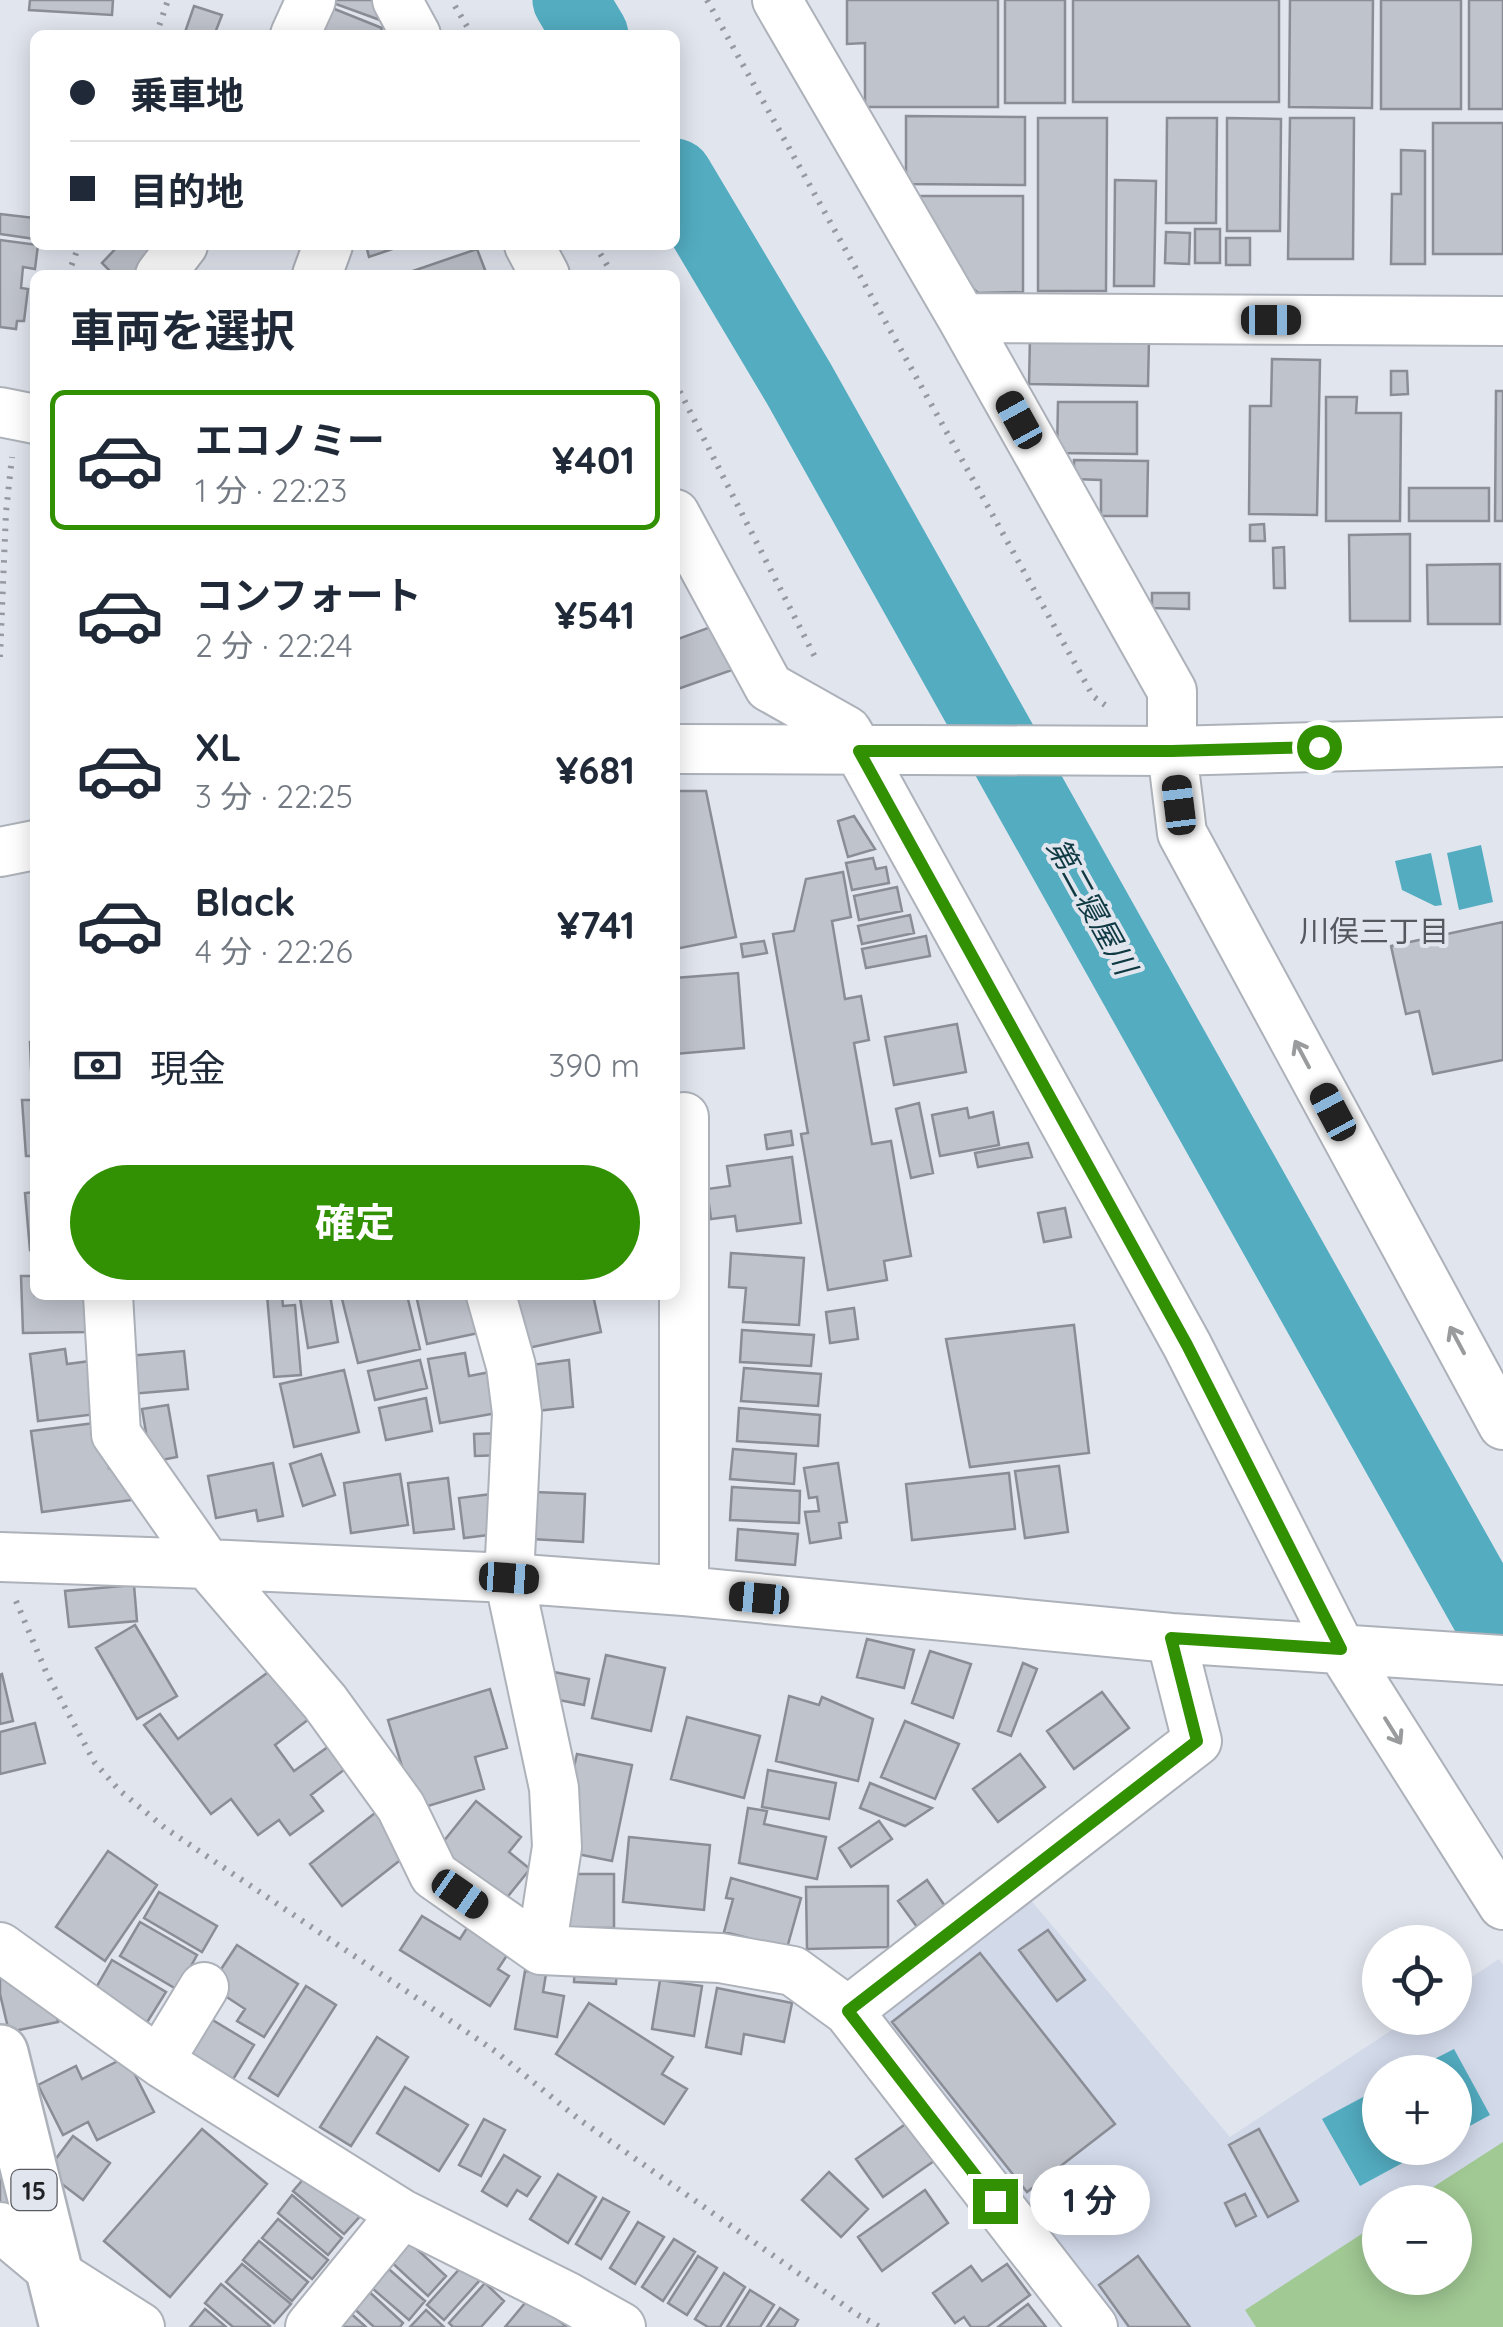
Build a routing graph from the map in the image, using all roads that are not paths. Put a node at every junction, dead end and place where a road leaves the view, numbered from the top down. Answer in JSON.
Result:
{"nodes":[{"id":1,"x":311,"y":0,"type":"edge"},
{"id":2,"x":777,"y":0,"type":"edge"},
{"id":3,"x":297,"y":30,"type":"edge"},
{"id":4,"x":180,"y":250,"type":"edge"},
{"id":5,"x":164,"y":270,"type":"edge"},
{"id":6,"x":962,"y":318,"type":"junction"},
{"id":7,"x":1503,"y":321,"type":"edge"},
{"id":8,"x":680,"y":523,"type":"edge"},
{"id":9,"x":853,"y":741,"type":"junction"},
{"id":10,"x":1503,"y":742,"type":"edge"},
{"id":11,"x":680,"y":749,"type":"edge"},
{"id":12,"x":1172,"y":751,"type":"junction"},
{"id":13,"x":30,"y":846,"type":"edge"},
{"id":14,"x":0,"y":852,"type":"edge"},
{"id":15,"x":684,"y":1117,"type":"dead end"},
{"id":16,"x":108,"y":1300,"type":"edge"},
{"id":17,"x":492,"y":1300,"type":"edge"},
{"id":18,"x":1503,"y":1425,"type":"edge"},
{"id":19,"x":207,"y":1564,"type":"junction"},
{"id":20,"x":509,"y":1578,"type":"junction"},
{"id":21,"x":8,"y":1579,"type":"edge"},
{"id":22,"x":684,"y":1591,"type":"junction"},
{"id":23,"x":1171,"y":1638,"type":"junction"},
{"id":24,"x":1354,"y":1649,"type":"junction"},
{"id":25,"x":1503,"y":1660,"type":"edge"},
{"id":26,"x":1503,"y":1905,"type":"edge"},
{"id":27,"x":0,"y":1948,"type":"edge"},
{"id":28,"x":541,"y":1950,"type":"junction"},
{"id":29,"x":204,"y":1987,"type":"dead end"},
{"id":30,"x":848,"y":2011,"type":"junction"},
{"id":31,"x":0,"y":2053,"type":"edge"},
{"id":32,"x":160,"y":2061,"type":"junction"},
{"id":33,"x":402,"y":2214,"type":"junction"},
{"id":34,"x":0,"y":2227,"type":"edge"},
{"id":35,"x":55,"y":2272,"type":"junction"},
{"id":36,"x":68,"y":2327,"type":"edge"},
{"id":37,"x":140,"y":2327,"type":"edge"},
{"id":38,"x":310,"y":2327,"type":"edge"},
{"id":39,"x":621,"y":2327,"type":"edge"},
{"id":40,"x":1093,"y":2327,"type":"edge"}],
"edges":[{"from":1,"to":3,"type":"street"},
{"from":2,"to":6,"type":"street"},
{"from":4,"to":5,"type":"street"},
{"from":6,"to":7,"type":"street"},
{"from":6,"to":12,"type":"street"},
{"from":8,"to":9,"type":"street"},
{"from":9,"to":11,"type":"street"},
{"from":9,"to":12,"type":"street"},
{"from":9,"to":24,"type":"street"},
{"from":10,"to":12,"type":"street"},
{"from":18,"to":12,"type":"street","one_way":true},
{"from":13,"to":14,"type":"street"},
{"from":15,"to":22,"type":"street"},
{"from":16,"to":19,"type":"street"},
{"from":17,"to":20,"type":"street"},
{"from":19,"to":20,"type":"street"},
{"from":19,"to":21,"type":"street"},
{"from":19,"to":28,"type":"street"},
{"from":20,"to":22,"type":"street"},
{"from":20,"to":28,"type":"street"},
{"from":22,"to":23,"type":"street"},
{"from":23,"to":24,"type":"street"},
{"from":23,"to":30,"type":"street"},
{"from":24,"to":25,"type":"street"},
{"from":24,"to":26,"type":"street","one_way":true},
{"from":27,"to":32,"type":"street"},
{"from":28,"to":30,"type":"street"},
{"from":29,"to":32,"type":"street"},
{"from":30,"to":40,"type":"street"},
{"from":31,"to":35,"type":"main road","number":"15"},
{"from":32,"to":33,"type":"street"},
{"from":33,"to":38,"type":"street"},
{"from":33,"to":39,"type":"street"},
{"from":34,"to":35,"type":"street"},
{"from":35,"to":36,"type":"main road","number":"15"},
{"from":35,"to":37,"type":"street"}]}
